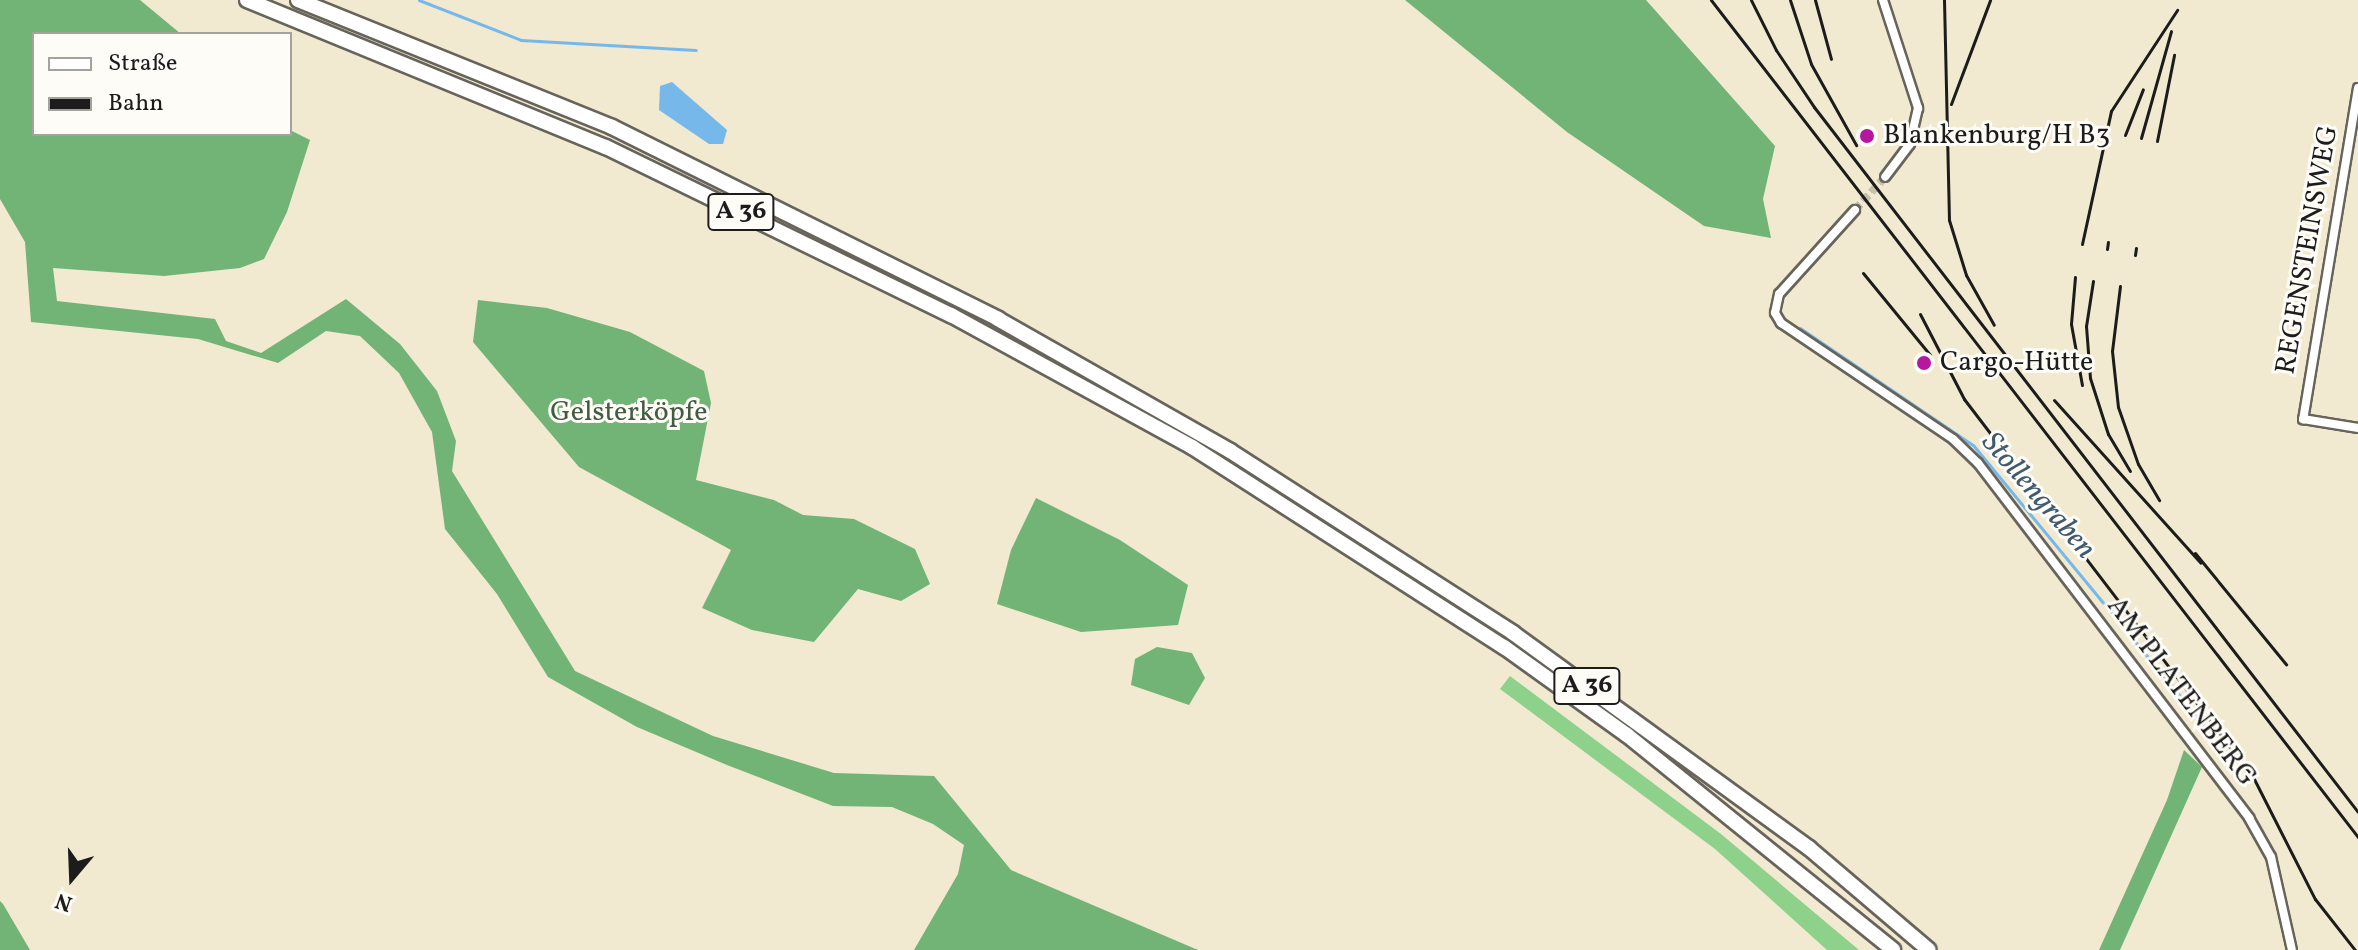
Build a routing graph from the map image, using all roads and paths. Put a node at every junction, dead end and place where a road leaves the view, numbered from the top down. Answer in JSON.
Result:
{"nodes":[{"id":1,"x":247,"y":0,"type":"edge"},
{"id":2,"x":298,"y":0,"type":"edge"},
{"id":3,"x":1883,"y":0,"type":"edge"},
{"id":4,"x":2358,"y":88,"type":"edge"},
{"id":5,"x":1885,"y":177,"type":"tunnel mouth"},
{"id":6,"x":1855,"y":210,"type":"tunnel mouth"},
{"id":7,"x":2358,"y":428,"type":"edge"},
{"id":8,"x":1893,"y":950,"type":"edge"},
{"id":9,"x":1929,"y":950,"type":"edge"},
{"id":10,"x":2292,"y":950,"type":"edge"}],
"edges":[{"from":1,"to":8,"type":"highway","number":"A 36"},
{"from":2,"to":9,"type":"highway","number":"A 36"},
{"from":3,"to":5,"type":"street"},
{"from":4,"to":7,"type":"street","name":"REGENSTEINSWEG"},
{"from":6,"to":10,"type":"street","name":"AM PLATENBERG"}]}
